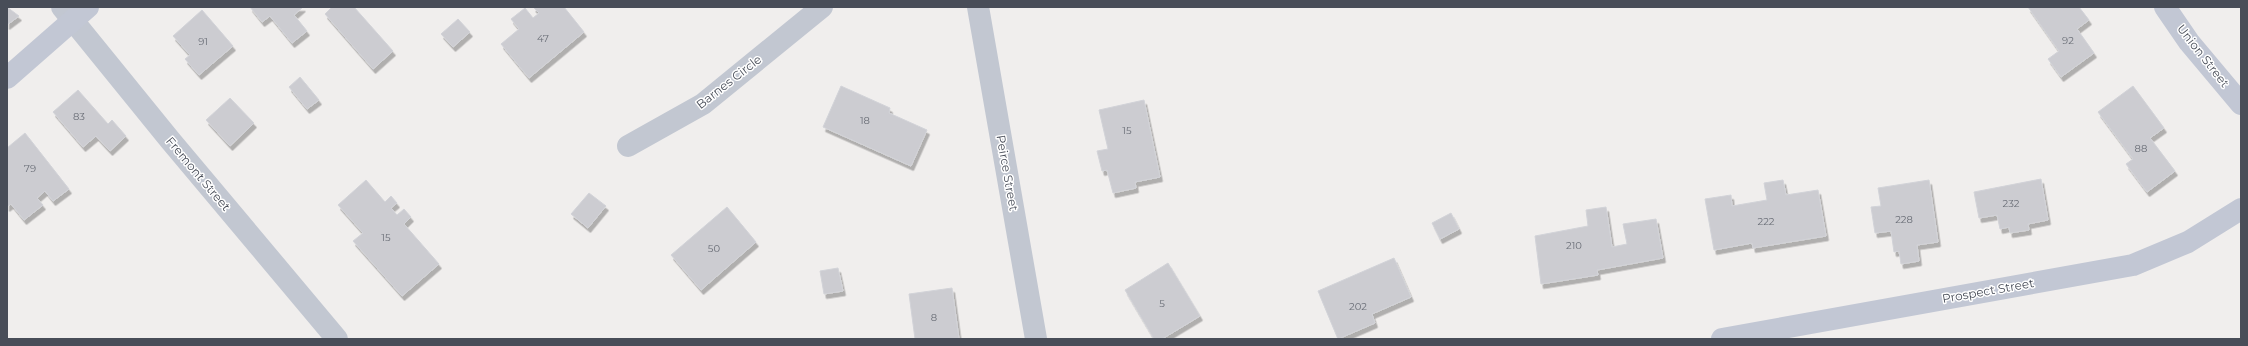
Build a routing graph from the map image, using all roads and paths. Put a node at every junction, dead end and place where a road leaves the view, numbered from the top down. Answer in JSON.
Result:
{"nodes":[{"id":1,"x":822,"y":7,"type":"edge"},
{"id":2,"x":978,"y":7,"type":"edge"},
{"id":3,"x":2166,"y":7,"type":"edge"},
{"id":4,"x":74,"y":11,"type":"edge"},
{"id":5,"x":7,"y":78,"type":"edge"},
{"id":6,"x":2241,"y":104,"type":"edge"},
{"id":7,"x":628,"y":146,"type":"dead end"},
{"id":8,"x":2241,"y":208,"type":"edge"},
{"id":9,"x":337,"y":339,"type":"edge"},
{"id":10,"x":1036,"y":339,"type":"edge"},
{"id":11,"x":1722,"y":339,"type":"edge"}],
"edges":[{"from":1,"to":7,"type":"street","name":"Barnes Circle"},
{"from":2,"to":10,"type":"street","name":"Peirce Street"},
{"from":3,"to":6,"type":"main road","name":"Union Street"},
{"from":4,"to":5,"type":"main road"},
{"from":4,"to":9,"type":"street","name":"Fremont Street"},
{"from":8,"to":11,"type":"main road","name":"Prospect Street"}]}
